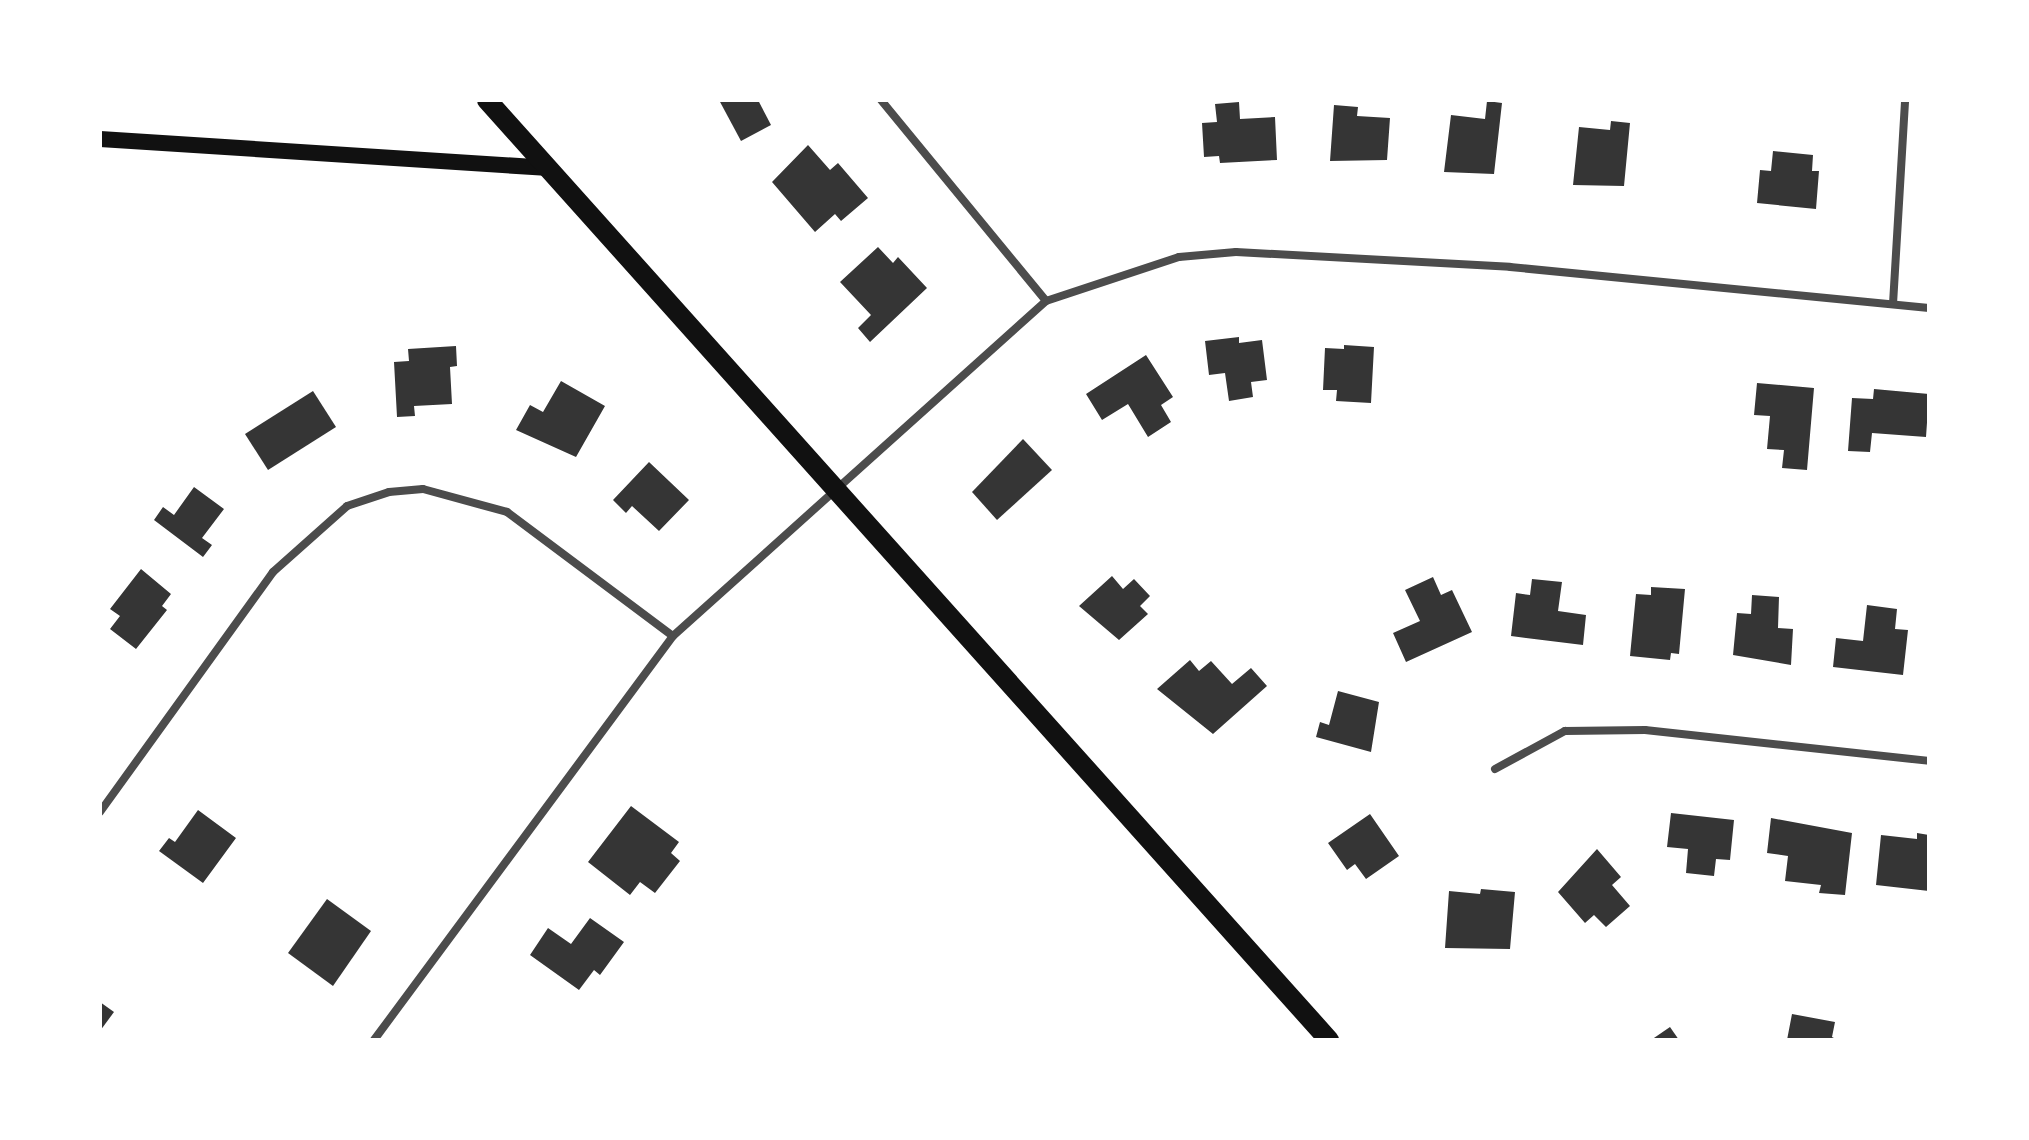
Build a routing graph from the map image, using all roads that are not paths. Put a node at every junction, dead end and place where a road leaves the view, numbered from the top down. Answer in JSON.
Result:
{"nodes":[{"id":1,"x":487,"y":100,"type":"edge"},
{"id":2,"x":881,"y":100,"type":"edge"},
{"id":3,"x":1905,"y":100,"type":"edge"},
{"id":4,"x":100,"y":139,"type":"edge"},
{"id":5,"x":549,"y":168,"type":"junction"},
{"id":6,"x":1046,"y":301,"type":"junction"},
{"id":7,"x":1893,"y":304,"type":"junction"},
{"id":8,"x":1929,"y":308,"type":"edge"},
{"id":9,"x":839,"y":492,"type":"junction"},
{"id":10,"x":673,"y":636,"type":"junction"},
{"id":11,"x":1929,"y":761,"type":"edge"},
{"id":12,"x":1495,"y":769,"type":"dead end"},
{"id":13,"x":100,"y":812,"type":"edge"},
{"id":14,"x":374,"y":1040,"type":"edge"},
{"id":15,"x":1329,"y":1040,"type":"edge"}],
"edges":[{"from":1,"to":5,"type":"main road"},
{"from":2,"to":6,"type":"street"},
{"from":3,"to":7,"type":"street"},
{"from":4,"to":5,"type":"main road"},
{"from":5,"to":9,"type":"main road"},
{"from":6,"to":7,"type":"street"},
{"from":6,"to":9,"type":"street"},
{"from":7,"to":8,"type":"street"},
{"from":9,"to":10,"type":"street"},
{"from":9,"to":15,"type":"main road"},
{"from":10,"to":13,"type":"street"},
{"from":10,"to":14,"type":"street"},
{"from":11,"to":12,"type":"street"}]}
